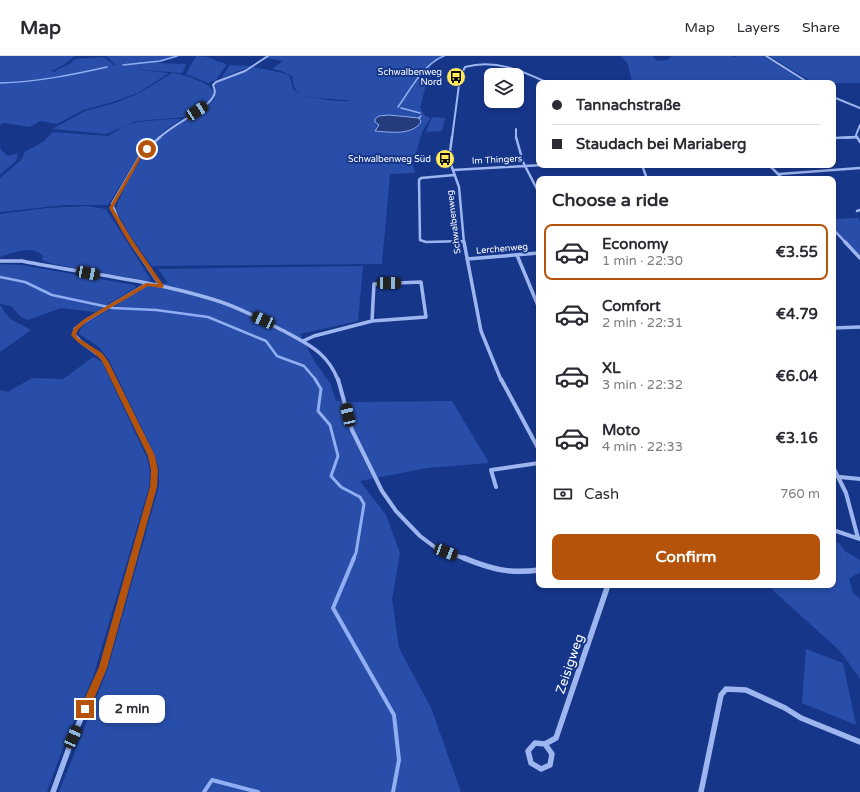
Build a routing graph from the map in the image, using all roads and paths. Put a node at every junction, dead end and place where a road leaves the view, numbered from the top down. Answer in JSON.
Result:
{"nodes":[{"id":1,"x":268,"y":56,"type":"edge"},
{"id":2,"x":766,"y":56,"type":"edge"},
{"id":3,"x":540,"y":80,"type":"edge"},
{"id":4,"x":804,"y":80,"type":"edge"},
{"id":5,"x":836,"y":98,"type":"edge"},
{"id":6,"x":860,"y":108,"type":"edge"},
{"id":7,"x":860,"y":125,"type":"edge"},
{"id":8,"x":516,"y":129,"type":"dead end"},
{"id":9,"x":857,"y":137,"type":"junction"},
{"id":10,"x":836,"y":138,"type":"edge"},
{"id":11,"x":860,"y":142,"type":"edge"},
{"id":12,"x":536,"y":165,"type":"edge"},
{"id":13,"x":526,"y":166,"type":"junction"},
{"id":14,"x":772,"y":168,"type":"edge"},
{"id":15,"x":860,"y":168,"type":"edge"},
{"id":16,"x":453,"y":170,"type":"junction"},
{"id":17,"x":779,"y":174,"type":"joint"},
{"id":18,"x":454,"y":175,"type":"junction"},
{"id":19,"x":536,"y":187,"type":"edge"},
{"id":20,"x":836,"y":232,"type":"edge"},
{"id":21,"x":464,"y":241,"type":"junction"},
{"id":22,"x":536,"y":253,"type":"edge"},
{"id":23,"x":517,"y":255,"type":"junction"},
{"id":24,"x":860,"y":258,"type":"edge"},
{"id":25,"x":467,"y":259,"type":"junction"},
{"id":26,"x":0,"y":261,"type":"edge"},
{"id":27,"x":148,"y":284,"type":"junction"},
{"id":28,"x":162,"y":286,"type":"junction"},
{"id":29,"x":536,"y":301,"type":"edge"},
{"id":30,"x":372,"y":321,"type":"junction"},
{"id":31,"x":860,"y":327,"type":"edge"},
{"id":32,"x":836,"y":328,"type":"edge"},
{"id":33,"x":303,"y":341,"type":"junction"},
{"id":34,"x":536,"y":444,"type":"edge"},
{"id":35,"x":536,"y":463,"type":"edge"},
{"id":36,"x":836,"y":471,"type":"edge"},
{"id":37,"x":840,"y":477,"type":"junction"},
{"id":38,"x":860,"y":479,"type":"edge"},
{"id":39,"x":496,"y":487,"type":"dead end"},
{"id":40,"x":836,"y":531,"type":"edge"},
{"id":41,"x":859,"y":538,"type":"edge"},
{"id":42,"x":536,"y":570,"type":"edge"},
{"id":43,"x":607,"y":588,"type":"edge"},
{"id":44,"x":860,"y":742,"type":"edge"},
{"id":45,"x":545,"y":744,"type":"junction"},
{"id":46,"x":53,"y":792,"type":"edge"},
{"id":47,"x":701,"y":792,"type":"edge"}],
"edges":[{"from":1,"to":28,"type":"street"},
{"from":2,"to":4,"type":"street"},
{"from":3,"to":16,"type":"street","name":"Schwalbenweg"},
{"from":5,"to":6,"type":"street"},
{"from":7,"to":9,"type":"street"},
{"from":8,"to":13,"type":"street"},
{"from":9,"to":10,"type":"street"},
{"from":9,"to":11,"type":"street"},
{"from":12,"to":13,"type":"street","name":"Im Thingers"},
{"from":13,"to":16,"type":"street","name":"Im Thingers"},
{"from":13,"to":19,"type":"street"},
{"from":14,"to":17,"type":"street"},
{"from":15,"to":17,"type":"street"},
{"from":16,"to":18,"type":"street","name":"Schwalbenweg"},
{"from":18,"to":21,"type":"street","name":"Schwalbenweg"},
{"from":18,"to":21,"type":"street"},
{"from":20,"to":24,"type":"street"},
{"from":21,"to":25,"type":"street","name":"Schwalbenweg"},
{"from":22,"to":23,"type":"street","name":"Lerchenweg"},
{"from":23,"to":25,"type":"street","name":"Lerchenweg"},
{"from":23,"to":29,"type":"street"},
{"from":25,"to":34,"type":"street","name":"Schwalbenweg"},
{"from":26,"to":27,"type":"street"},
{"from":27,"to":28,"type":"street"},
{"from":27,"to":46,"type":"street"},
{"from":28,"to":33,"type":"street"},
{"from":30,"to":30,"type":"street"},
{"from":30,"to":33,"type":"street"},
{"from":31,"to":32,"type":"street"},
{"from":33,"to":42,"type":"street"},
{"from":35,"to":39,"type":"street"},
{"from":36,"to":37,"type":"street"},
{"from":37,"to":38,"type":"street"},
{"from":37,"to":41,"type":"street"},
{"from":40,"to":41,"type":"street"},
{"from":43,"to":45,"type":"street","name":"Zeisigweg"},
{"from":44,"to":47,"type":"street"},
{"from":45,"to":45,"type":"street","name":"Zeisigweg"}]}
